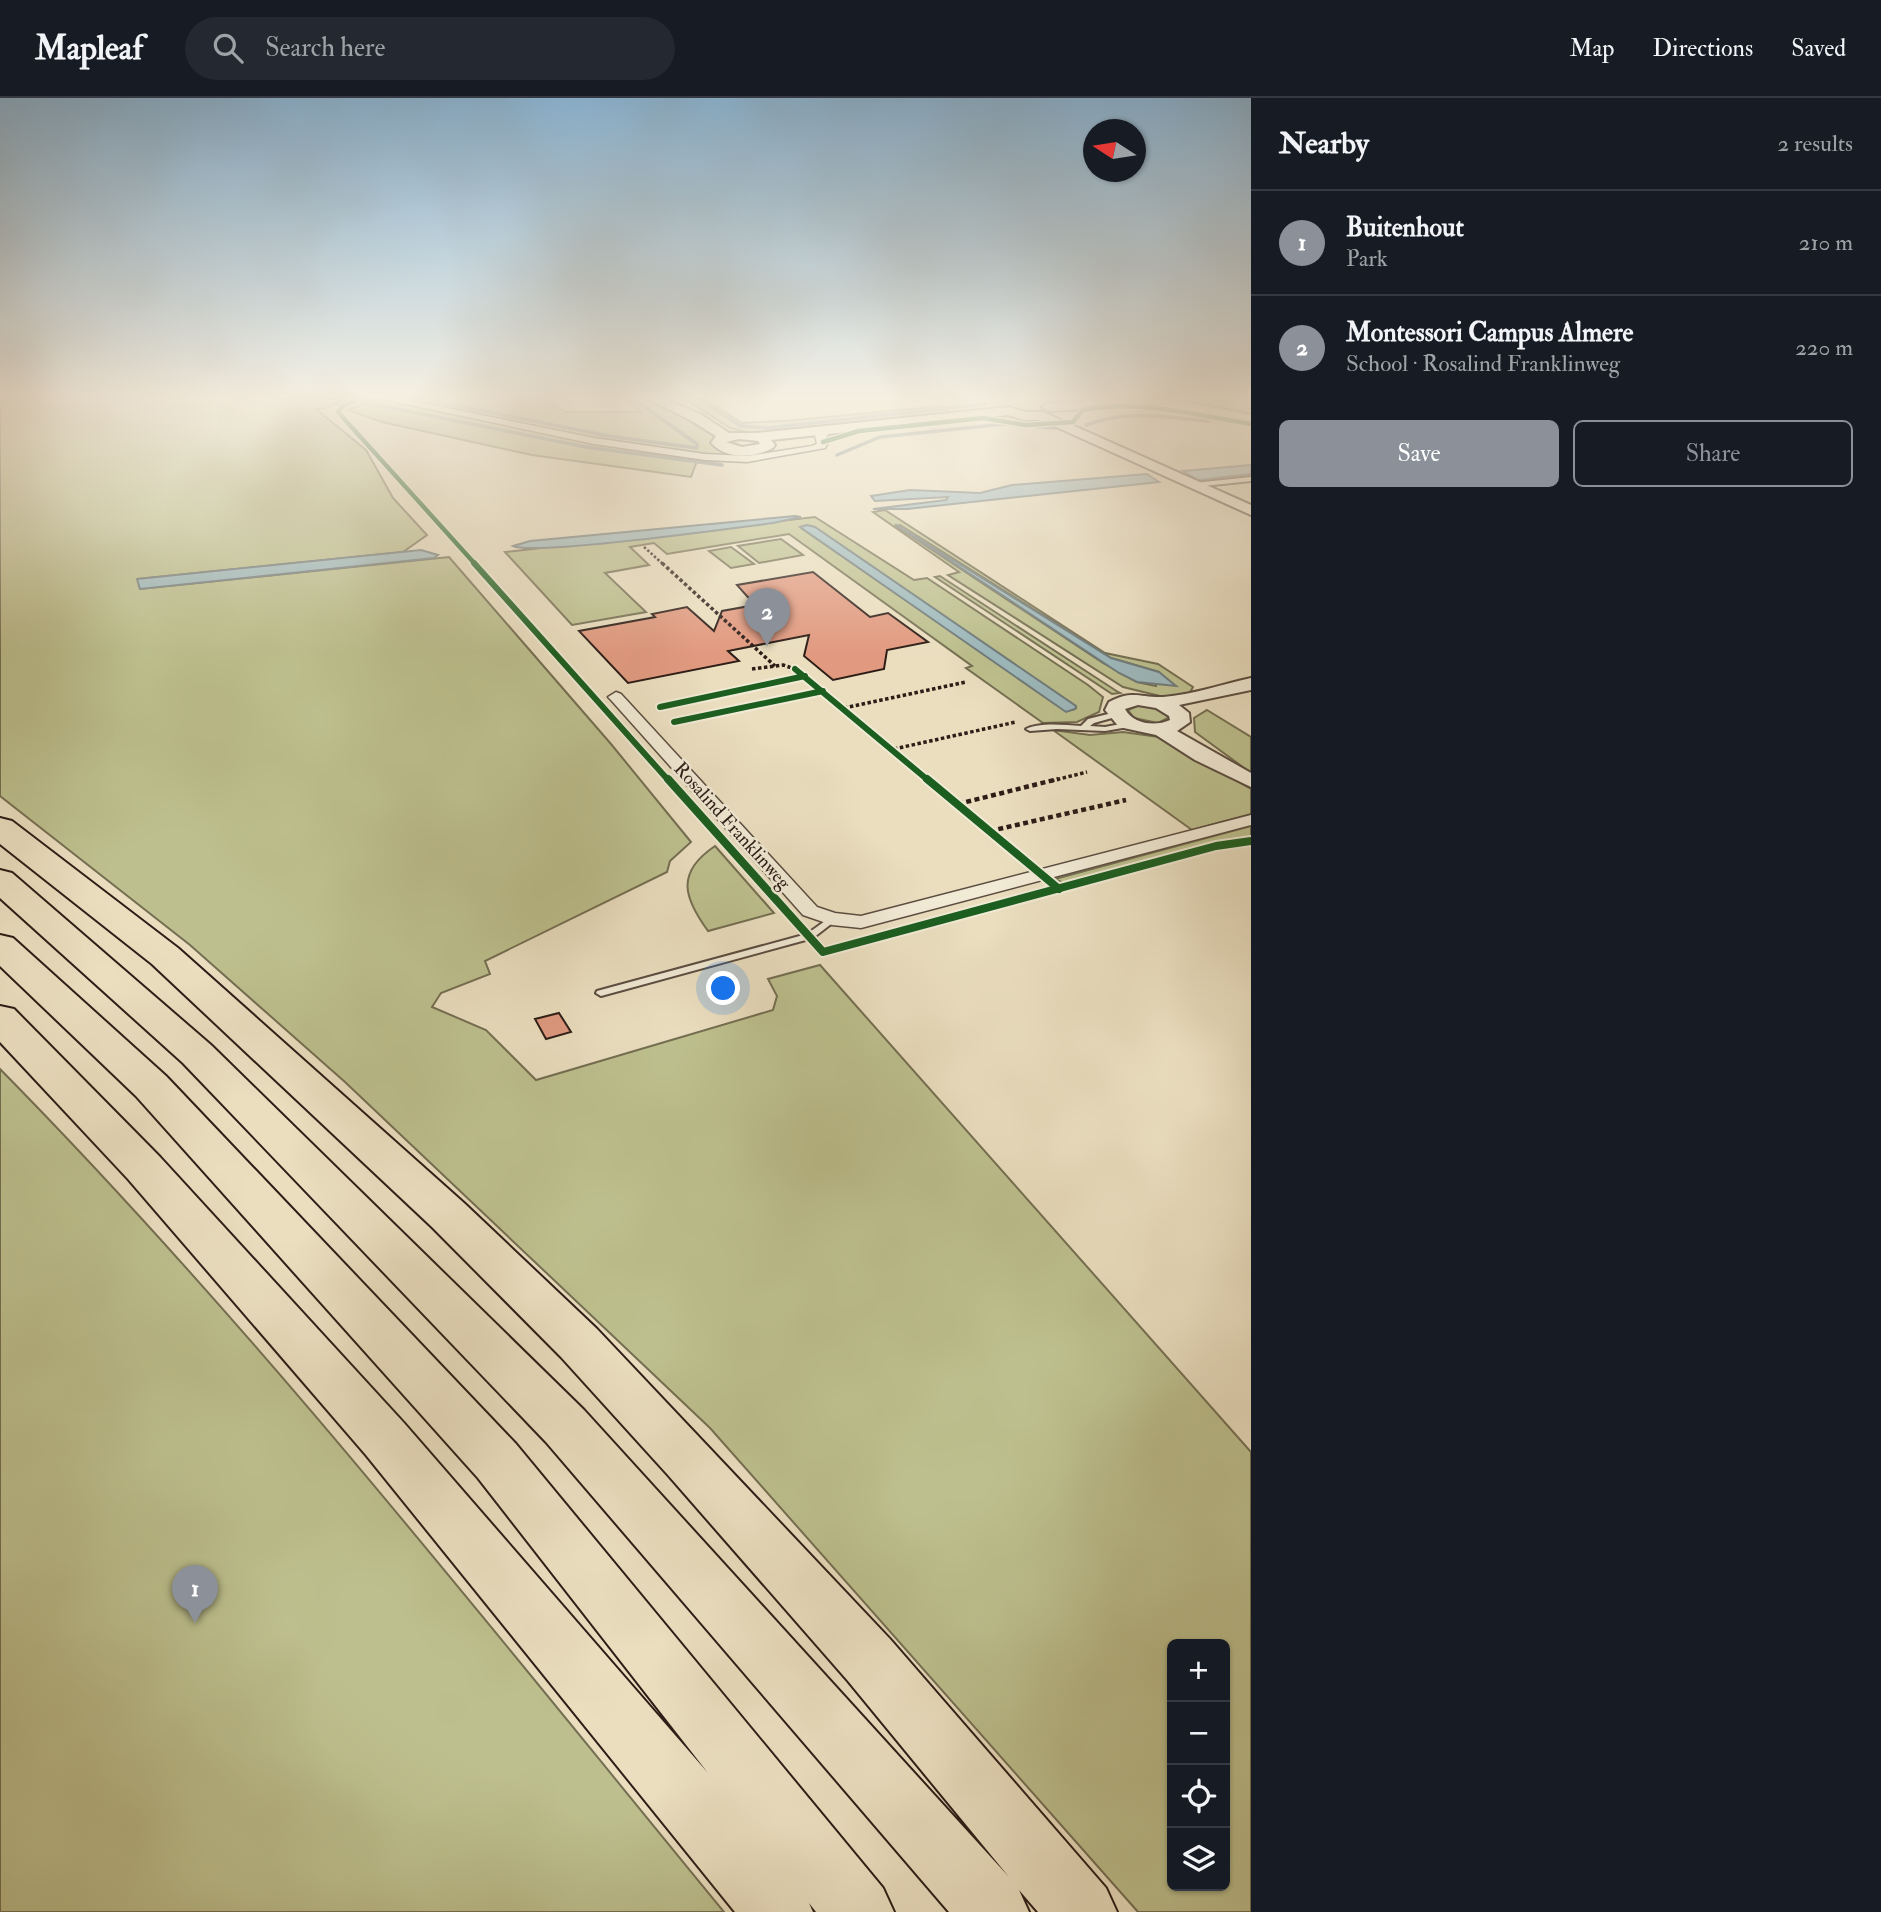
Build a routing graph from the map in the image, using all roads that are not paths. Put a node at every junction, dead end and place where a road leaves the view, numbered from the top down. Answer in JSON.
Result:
{"nodes":[{"id":1,"x":1191,"y":484,"type":"edge"},
{"id":2,"x":1207,"y":484,"type":"edge"},
{"id":3,"x":1194,"y":485,"type":"junction"},
{"id":4,"x":1251,"y":511,"type":"edge"},
{"id":5,"x":1251,"y":684,"type":"edge"},
{"id":6,"x":1251,"y":695,"type":"edge"},
{"id":7,"x":616,"y":697,"type":"dead end"},
{"id":8,"x":1170,"y":718,"type":"junction"},
{"id":9,"x":1123,"y":719,"type":"junction"},
{"id":10,"x":1030,"y":729,"type":"dead end"},
{"id":11,"x":1082,"y":729,"type":"junction"},
{"id":12,"x":1245,"y":778,"type":"edge"},
{"id":13,"x":1251,"y":820,"type":"edge"},
{"id":14,"x":0,"y":828,"type":"edge"},
{"id":15,"x":0,"y":880,"type":"edge"},
{"id":16,"x":832,"y":919,"type":"junction"},
{"id":17,"x":0,"y":946,"type":"edge"},
{"id":18,"x":601,"y":993,"type":"dead end"},
{"id":19,"x":0,"y":1018,"type":"edge"},
{"id":20,"x":778,"y":1912,"type":"edge"},
{"id":21,"x":859,"y":1912,"type":"edge"},
{"id":22,"x":994,"y":1912,"type":"edge"},
{"id":23,"x":1082,"y":1912,"type":"edge"}],
"edges":[{"from":1,"to":3,"type":"street"},
{"from":2,"to":3,"type":"lane"},
{"from":3,"to":4,"type":"street"},
{"from":5,"to":8,"type":"street"},
{"from":6,"to":8,"type":"street"},
{"from":7,"to":16,"type":"street","name":"Rosalind Franklinweg"},
{"from":8,"to":9,"type":"street"},
{"from":8,"to":9,"type":"street"},
{"from":8,"to":12,"type":"street"},
{"from":9,"to":11,"type":"lane"},
{"from":9,"to":11,"type":"lane"},
{"from":10,"to":11,"type":"lane"},
{"from":13,"to":16,"type":"street","name":"Rosalind Franklinweg"},
{"from":14,"to":23,"type":"highway"},
{"from":15,"to":22,"type":"highway"},
{"from":16,"to":18,"type":"lane"},
{"from":17,"to":21,"type":"highway"},
{"from":19,"to":20,"type":"highway"}]}
